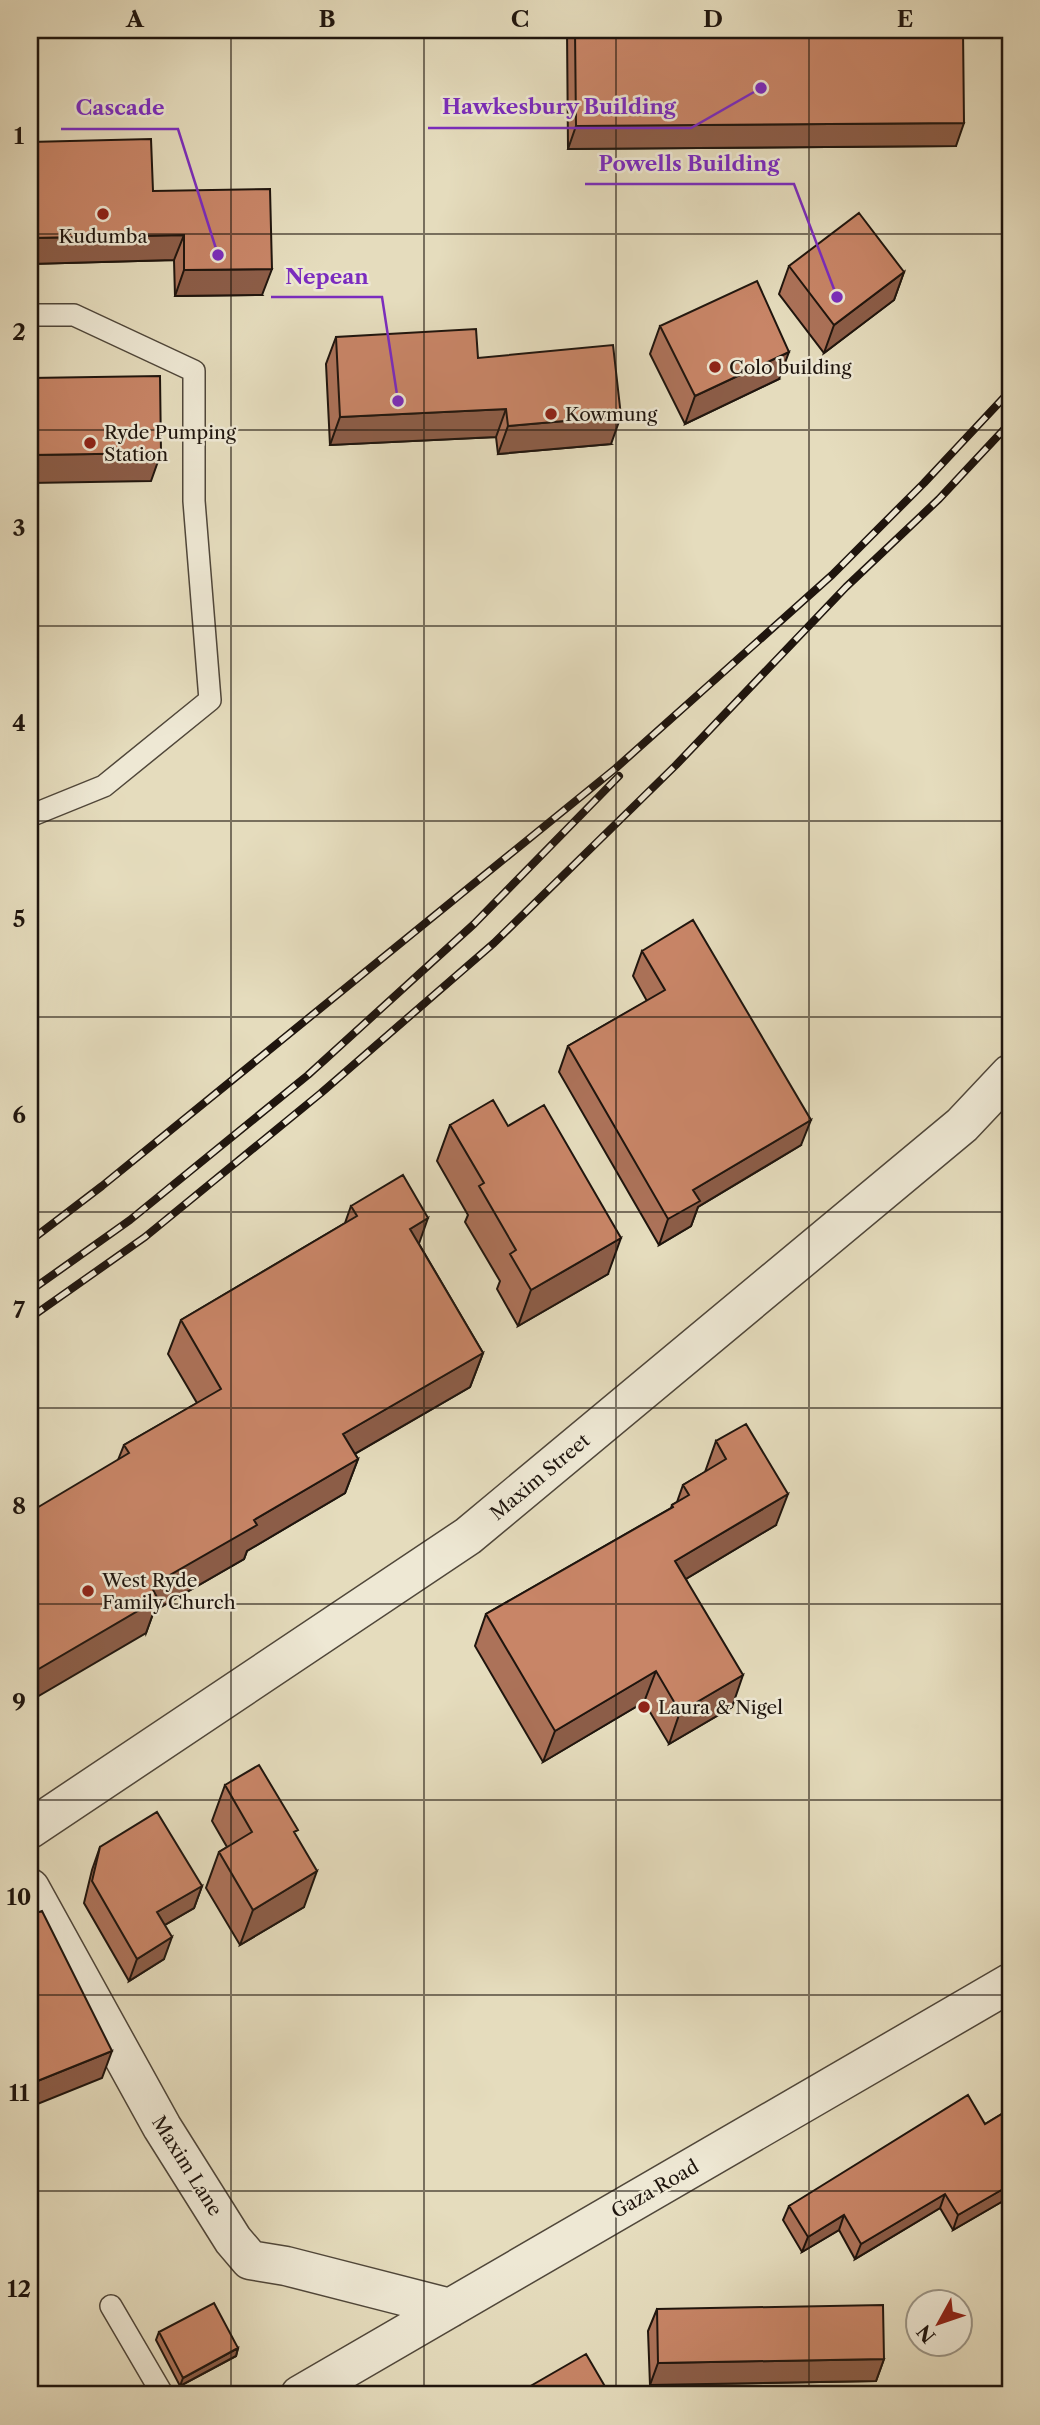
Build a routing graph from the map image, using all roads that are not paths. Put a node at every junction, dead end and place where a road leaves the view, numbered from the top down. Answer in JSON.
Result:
{"nodes":[{"id":1,"x":30,"y":315,"type":"edge"},
{"id":2,"x":30,"y":816,"type":"edge"},
{"id":3,"x":1010,"y":1073,"type":"edge"},
{"id":4,"x":30,"y":1829,"type":"edge"},
{"id":5,"x":30,"y":1888,"type":"edge"},
{"id":6,"x":1010,"y":1983,"type":"edge"},
{"id":7,"x":111,"y":2306,"type":"dead end"},
{"id":8,"x":450,"y":2308,"type":"junction"},
{"id":9,"x":163,"y":2395,"type":"edge"},
{"id":10,"x":300,"y":2395,"type":"edge"}],
"edges":[{"from":1,"to":2,"type":"lane"},
{"from":3,"to":4,"type":"street","name":"Maxim Street"},
{"from":5,"to":8,"type":"street","name":"Maxim Lane"},
{"from":6,"to":8,"type":"street","name":"Gaza Road"},
{"from":7,"to":9,"type":"lane"},
{"from":8,"to":10,"type":"street","name":"Gaza Road"}]}
